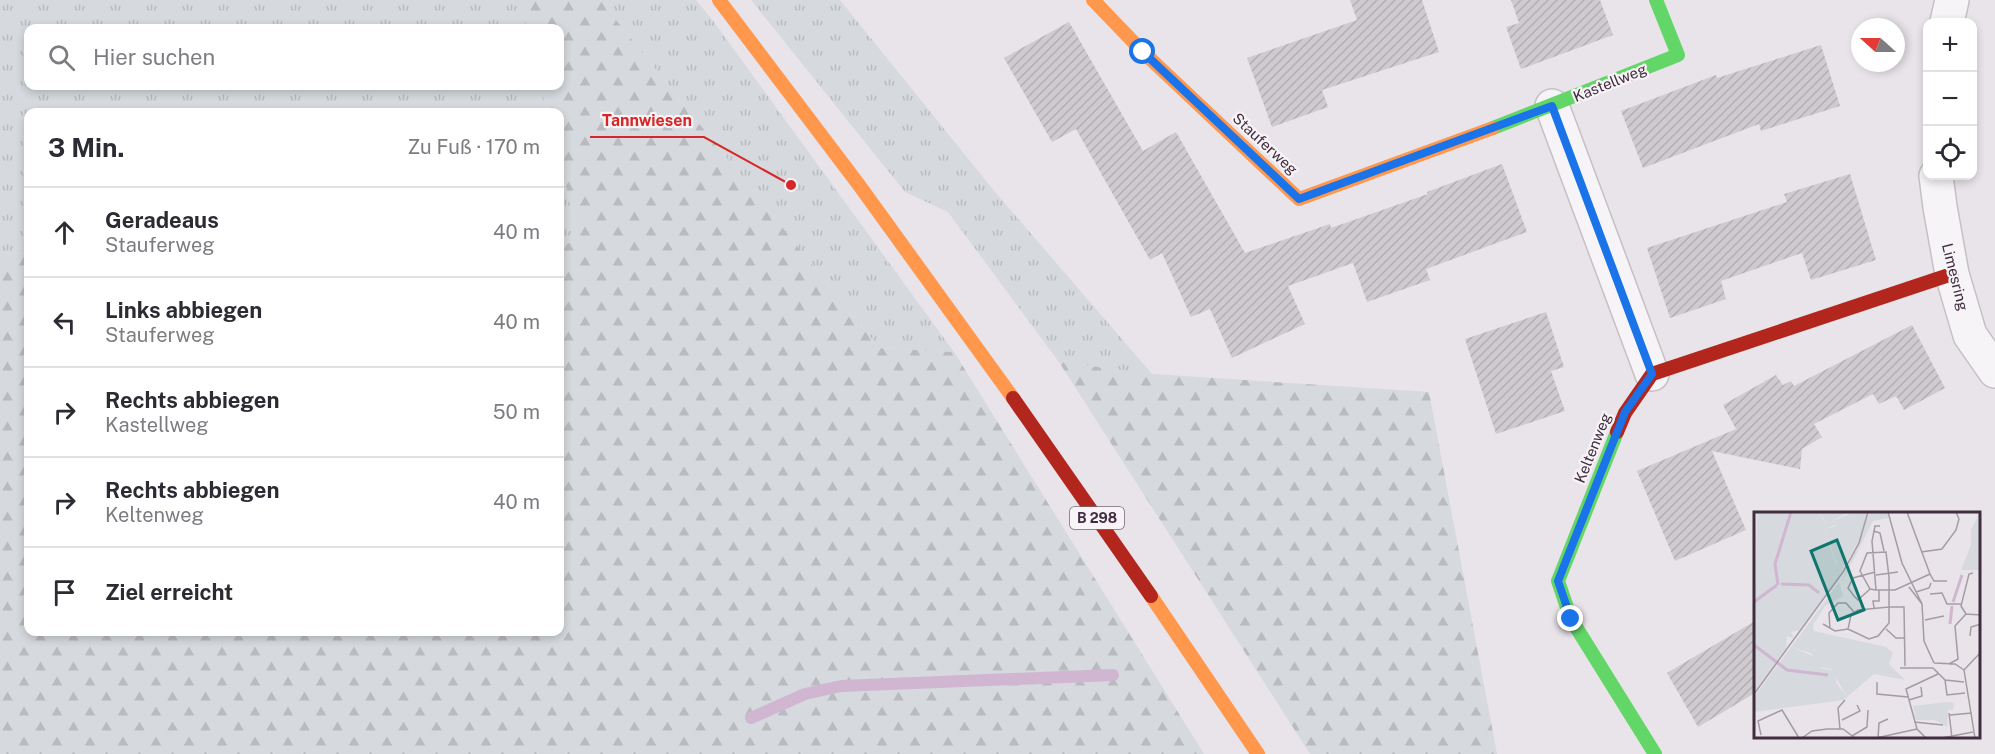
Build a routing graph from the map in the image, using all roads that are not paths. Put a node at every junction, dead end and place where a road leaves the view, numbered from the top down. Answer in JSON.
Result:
{"nodes":[{"id":1,"x":719,"y":0,"type":"edge"},
{"id":2,"x":1093,"y":0,"type":"edge"},
{"id":3,"x":1656,"y":0,"type":"edge"},
{"id":4,"x":1952,"y":0,"type":"edge"},
{"id":5,"x":1948,"y":18,"type":"edge"},
{"id":6,"x":1552,"y":106,"type":"junction"},
{"id":7,"x":1937,"y":180,"type":"edge"},
{"id":8,"x":1952,"y":274,"type":"junction"},
{"id":9,"x":1995,"y":370,"type":"edge"},
{"id":10,"x":1652,"y":374,"type":"junction"},
{"id":11,"x":1258,"y":754,"type":"edge"},
{"id":12,"x":1654,"y":754,"type":"edge"}],
"edges":[{"from":1,"to":11,"type":"street","number":"B 298"},
{"from":2,"to":6,"type":"street","name":"Stauferweg"},
{"from":3,"to":6,"type":"street","name":"Kastellweg"},
{"from":4,"to":5,"type":"street"},
{"from":6,"to":10,"type":"street"},
{"from":7,"to":8,"type":"street","name":"Limesring"},
{"from":8,"to":9,"type":"street","name":"Limesring"},
{"from":8,"to":10,"type":"street"},
{"from":10,"to":12,"type":"street","name":"Keltenweg"}]}
